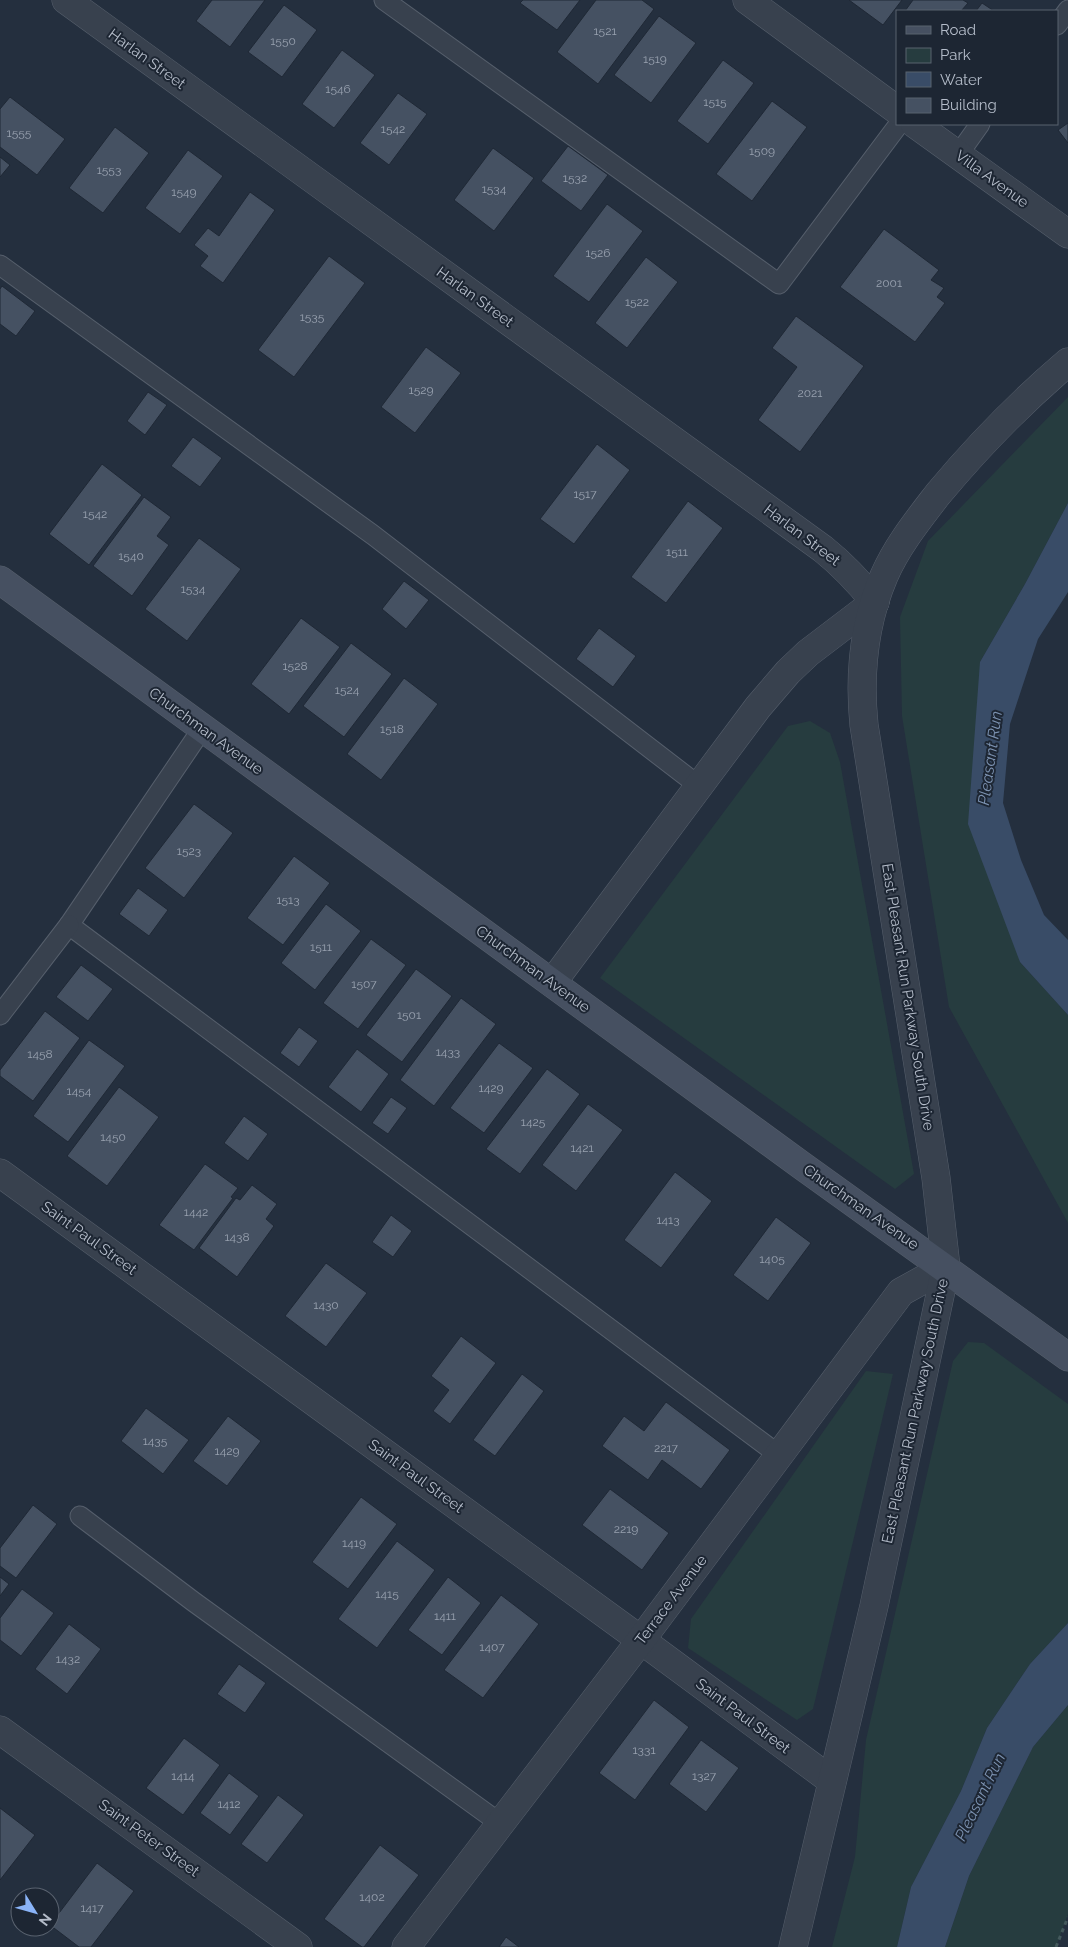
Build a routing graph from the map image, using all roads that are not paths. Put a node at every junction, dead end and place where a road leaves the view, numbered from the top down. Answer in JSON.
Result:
{"nodes":[{"id":1,"x":66,"y":0,"type":"edge"},
{"id":2,"x":384,"y":0,"type":"edge"},
{"id":3,"x":746,"y":0,"type":"edge"},
{"id":4,"x":1068,"y":10,"type":"edge"},
{"id":5,"x":1058,"y":24,"type":"edge"},
{"id":6,"x":896,"y":109,"type":"edge"},
{"id":7,"x":898,"y":125,"type":"edge"},
{"id":8,"x":917,"y":125,"type":"edge"},
{"id":9,"x":979,"y":125,"type":"edge"},
{"id":10,"x":958,"y":155,"type":"junction"},
{"id":11,"x":1068,"y":234,"type":"edge"},
{"id":12,"x":0,"y":265,"type":"edge"},
{"id":13,"x":1068,"y":362,"type":"edge"},
{"id":14,"x":0,"y":580,"type":"edge"},
{"id":15,"x":875,"y":602,"type":"junction"},
{"id":16,"x":202,"y":729,"type":"junction"},
{"id":17,"x":699,"y":786,"type":"junction"},
{"id":18,"x":69,"y":925,"type":"junction"},
{"id":19,"x":552,"y":983,"type":"junction"},
{"id":20,"x":0,"y":1015,"type":"edge"},
{"id":21,"x":0,"y":1173,"type":"edge"},
{"id":22,"x":946,"y":1268,"type":"junction"},
{"id":23,"x":1068,"y":1357,"type":"edge"},
{"id":24,"x":779,"y":1455,"type":"junction"},
{"id":25,"x":80,"y":1516,"type":"dead end"},
{"id":26,"x":641,"y":1640,"type":"junction"},
{"id":27,"x":0,"y":1730,"type":"edge"},
{"id":28,"x":832,"y":1781,"type":"junction"},
{"id":29,"x":501,"y":1824,"type":"junction"},
{"id":30,"x":298,"y":1947,"type":"edge"},
{"id":31,"x":406,"y":1947,"type":"edge"},
{"id":32,"x":793,"y":1947,"type":"edge"}],
"edges":[{"from":1,"to":15,"type":"street","name":"Harlan Street"},
{"from":2,"to":7,"type":"lane"},
{"from":3,"to":6,"type":"street"},
{"from":4,"to":5,"type":"lane"},
{"from":8,"to":10,"type":"street","name":"Villa Avenue"},
{"from":9,"to":10,"type":"lane"},
{"from":10,"to":11,"type":"street","name":"Villa Avenue"},
{"from":12,"to":17,"type":"lane"},
{"from":13,"to":15,"type":"street","name":"East Pleasant Run Parkway South Drive"},
{"from":14,"to":16,"type":"main road","name":"Churchman Avenue"},
{"from":15,"to":17,"type":"street"},
{"from":15,"to":22,"type":"street","name":"East Pleasant Run Parkway South Drive"},
{"from":16,"to":18,"type":"lane"},
{"from":16,"to":19,"type":"main road","name":"Churchman Avenue"},
{"from":17,"to":19,"type":"street"},
{"from":18,"to":20,"type":"lane"},
{"from":18,"to":24,"type":"lane"},
{"from":19,"to":22,"type":"main road","name":"Churchman Avenue"},
{"from":21,"to":26,"type":"street","name":"Saint Paul Street"},
{"from":22,"to":23,"type":"main road","name":"Churchman Avenue"},
{"from":22,"to":24,"type":"street","name":"Terrace Avenue"},
{"from":22,"to":28,"type":"street","name":"East Pleasant Run Parkway South Drive"},
{"from":24,"to":26,"type":"street","name":"Terrace Avenue"},
{"from":25,"to":29,"type":"lane"},
{"from":26,"to":28,"type":"street","name":"Saint Paul Street"},
{"from":26,"to":29,"type":"street","name":"Terrace Avenue"},
{"from":27,"to":30,"type":"street","name":"Saint Peter Street"},
{"from":28,"to":32,"type":"street","name":"East Pleasant Run Parkway South Drive"},
{"from":29,"to":31,"type":"street","name":"Terrace Avenue"}]}
